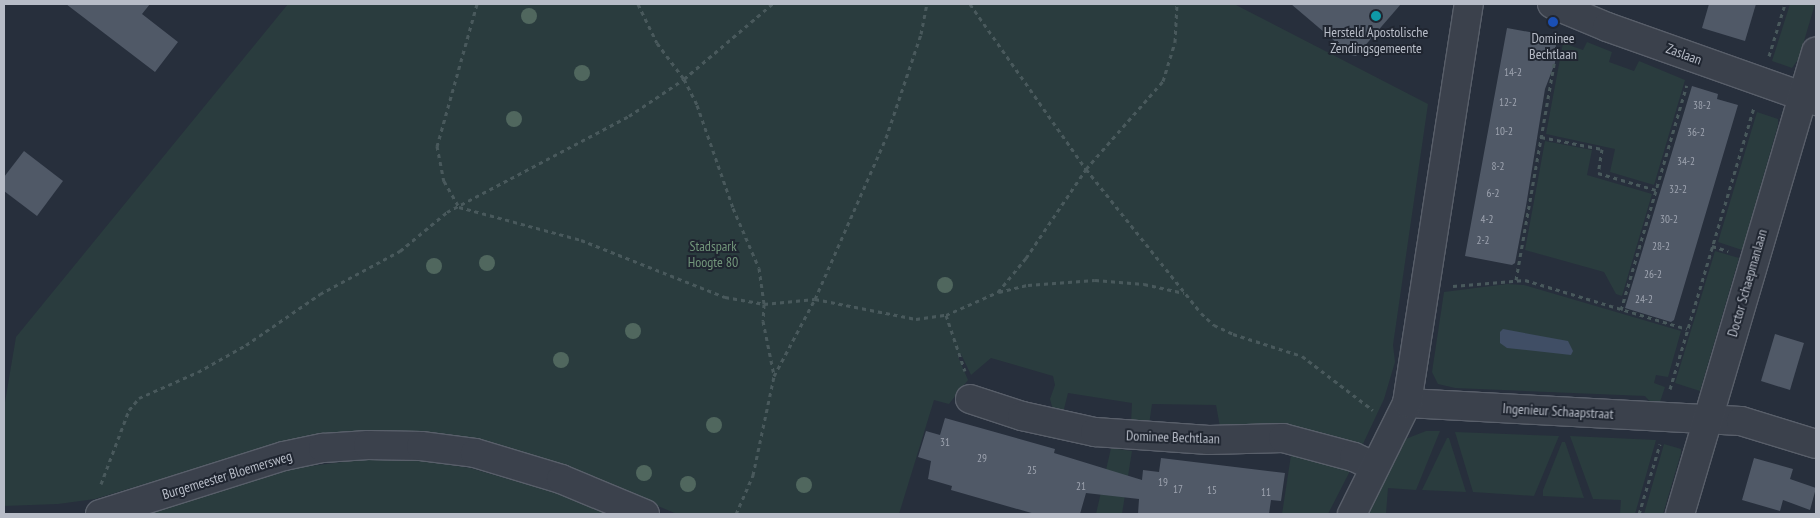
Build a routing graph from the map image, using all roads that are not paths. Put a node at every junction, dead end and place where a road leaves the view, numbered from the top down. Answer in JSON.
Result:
{"nodes":[{"id":1,"x":1470,"y":4,"type":"edge"},
{"id":2,"x":1558,"y":6,"type":"edge"},
{"id":3,"x":1611,"y":15,"type":"edge"},
{"id":4,"x":1816,"y":52,"type":"edge"},
{"id":5,"x":1810,"y":99,"type":"edge"},
{"id":6,"x":970,"y":399,"type":"road end"},
{"id":7,"x":1402,"y":414,"type":"junction"},
{"id":8,"x":1708,"y":419,"type":"junction"},
{"id":9,"x":1816,"y":444,"type":"edge"},
{"id":10,"x":1376,"y":467,"type":"junction"},
{"id":11,"x":99,"y":503,"type":"edge"},
{"id":12,"x":645,"y":514,"type":"edge"},
{"id":13,"x":1352,"y":514,"type":"edge"},
{"id":14,"x":1680,"y":514,"type":"edge"}],
"edges":[{"from":1,"to":7,"type":"street"},
{"from":2,"to":3,"type":"street","name":"Zaslaan"},
{"from":3,"to":5,"type":"street","name":"Zaslaan"},
{"from":4,"to":5,"type":"street","name":"Doctor Schaepmanlaan"},
{"from":5,"to":8,"type":"street","name":"Doctor Schaepmanlaan"},
{"from":6,"to":10,"type":"street","name":"Dominee Bechtlaan"},
{"from":7,"to":8,"type":"street","name":"Ingenieur Schaapstraat"},
{"from":7,"to":10,"type":"street"},
{"from":8,"to":9,"type":"street","name":"Ingenieur Schaapstraat"},
{"from":8,"to":14,"type":"street","name":"Doctor Schaepmanlaan"},
{"from":10,"to":13,"type":"street"},
{"from":11,"to":12,"type":"street","name":"Burgemeester Bloemersweg"}]}
